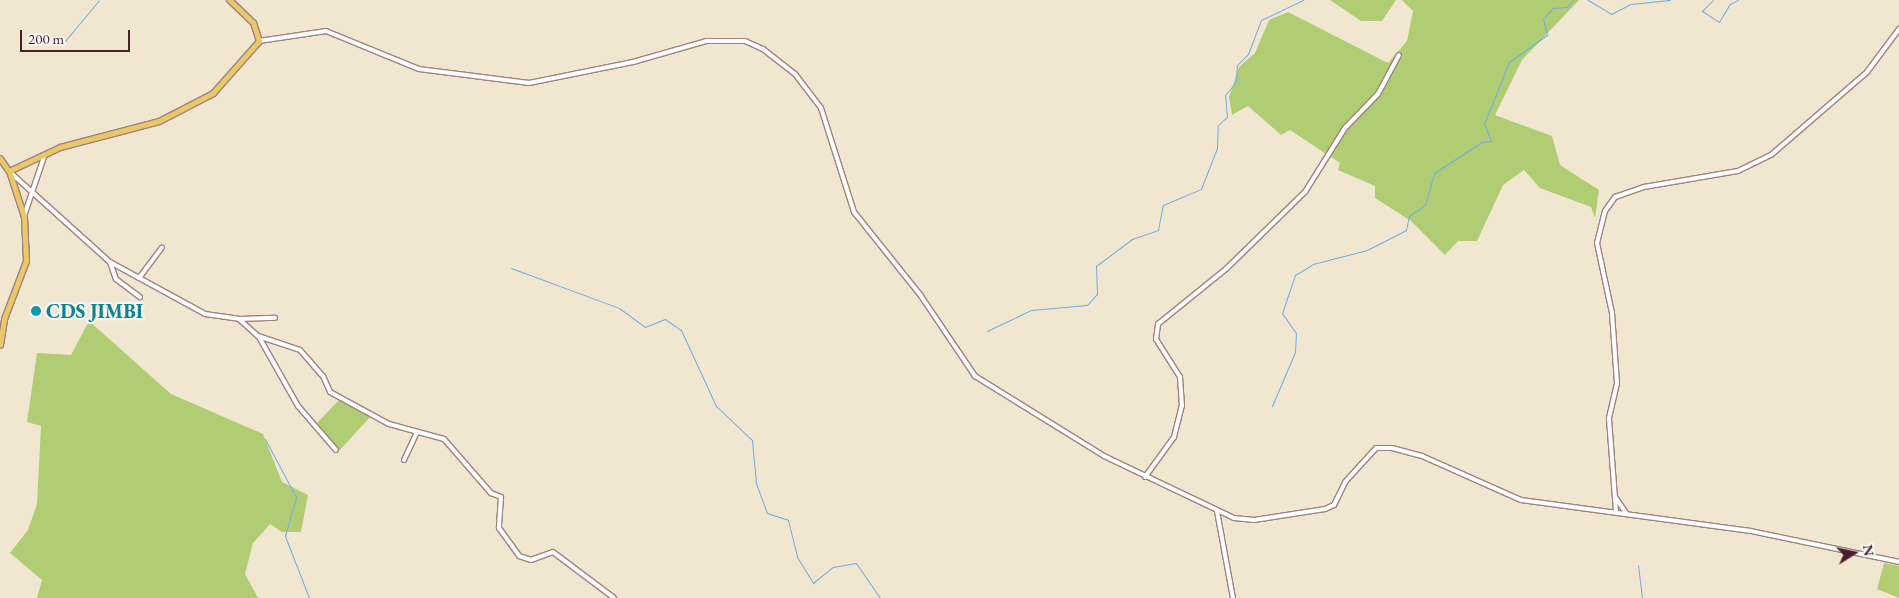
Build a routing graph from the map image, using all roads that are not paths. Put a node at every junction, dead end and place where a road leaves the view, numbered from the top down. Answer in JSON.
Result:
{"nodes":[{"id":1,"x":229,"y":0,"type":"edge"},
{"id":2,"x":1899,"y":29,"type":"edge"},
{"id":3,"x":259,"y":41,"type":"junction"},
{"id":4,"x":1399,"y":55,"type":"dead end"},
{"id":5,"x":44,"y":157,"type":"junction"},
{"id":6,"x":0,"y":158,"type":"edge"},
{"id":7,"x":9,"y":171,"type":"junction"},
{"id":8,"x":29,"y":192,"type":"junction"},
{"id":9,"x":24,"y":217,"type":"junction"},
{"id":10,"x":162,"y":248,"type":"dead end"},
{"id":11,"x":110,"y":262,"type":"junction"},
{"id":12,"x":139,"y":278,"type":"junction"},
{"id":13,"x":140,"y":297,"type":"dead end"},
{"id":14,"x":275,"y":318,"type":"dead end"},
{"id":15,"x":239,"y":319,"type":"junction"},
{"id":16,"x":258,"y":336,"type":"junction"},
{"id":17,"x":0,"y":345,"type":"edge"},
{"id":18,"x":417,"y":432,"type":"junction"},
{"id":19,"x":336,"y":450,"type":"dead end"},
{"id":20,"x":404,"y":460,"type":"dead end"},
{"id":21,"x":1145,"y":477,"type":"junction"},
{"id":22,"x":1615,"y":497,"type":"junction"},
{"id":23,"x":1217,"y":511,"type":"junction"},
{"id":24,"x":1616,"y":512,"type":"junction"},
{"id":25,"x":1628,"y":514,"type":"junction"},
{"id":26,"x":1899,"y":562,"type":"edge"},
{"id":27,"x":614,"y":598,"type":"edge"},
{"id":28,"x":1232,"y":598,"type":"edge"}],
"edges":[{"from":1,"to":3,"type":"main road"},
{"from":2,"to":22,"type":"street"},
{"from":3,"to":5,"type":"main road"},
{"from":3,"to":21,"type":"street"},
{"from":4,"to":21,"type":"street"},
{"from":5,"to":7,"type":"main road"},
{"from":5,"to":8,"type":"street"},
{"from":6,"to":7,"type":"main road"},
{"from":7,"to":8,"type":"street"},
{"from":7,"to":9,"type":"main road"},
{"from":8,"to":9,"type":"street"},
{"from":8,"to":11,"type":"street"},
{"from":9,"to":17,"type":"main road"},
{"from":10,"to":12,"type":"street"},
{"from":11,"to":12,"type":"street"},
{"from":11,"to":13,"type":"street"},
{"from":12,"to":15,"type":"street"},
{"from":14,"to":15,"type":"street"},
{"from":15,"to":16,"type":"street"},
{"from":16,"to":18,"type":"street"},
{"from":16,"to":19,"type":"street"},
{"from":18,"to":20,"type":"street"},
{"from":18,"to":27,"type":"street"},
{"from":21,"to":23,"type":"street"},
{"from":22,"to":24,"type":"street"},
{"from":22,"to":25,"type":"street"},
{"from":23,"to":24,"type":"street"},
{"from":23,"to":28,"type":"street"},
{"from":24,"to":25,"type":"street"},
{"from":25,"to":26,"type":"street"}]}
